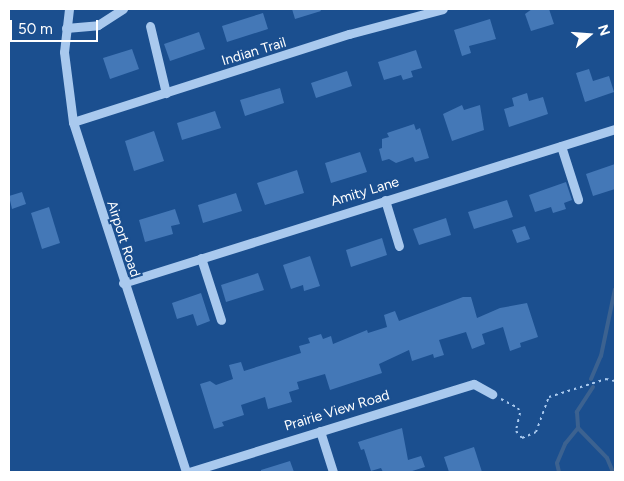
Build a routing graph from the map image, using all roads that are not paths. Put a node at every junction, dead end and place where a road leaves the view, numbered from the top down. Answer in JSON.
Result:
{"nodes":[{"id":1,"x":69,"y":9,"type":"edge"},
{"id":2,"x":123,"y":9,"type":"edge"},
{"id":3,"x":443,"y":9,"type":"edge"},
{"id":4,"x":150,"y":26,"type":"dead end"},
{"id":5,"x":66,"y":28,"type":"junction"},
{"id":6,"x":166,"y":93,"type":"junction"},
{"id":7,"x":73,"y":122,"type":"junction"},
{"id":8,"x":615,"y":130,"type":"edge"},
{"id":9,"x":561,"y":146,"type":"junction"},
{"id":10,"x":578,"y":199,"type":"dead end"},
{"id":11,"x":385,"y":200,"type":"junction"},
{"id":12,"x":399,"y":246,"type":"dead end"},
{"id":13,"x":201,"y":258,"type":"junction"},
{"id":14,"x":123,"y":283,"type":"junction"},
{"id":15,"x":221,"y":320,"type":"dead end"},
{"id":16,"x":492,"y":394,"type":"road end"},
{"id":17,"x":320,"y":431,"type":"junction"},
{"id":18,"x":187,"y":472,"type":"edge"},
{"id":19,"x":332,"y":472,"type":"edge"}],
"edges":[{"from":1,"to":5,"type":"street","name":"Airport Road"},
{"from":2,"to":5,"type":"street"},
{"from":3,"to":6,"type":"street","name":"Indian Trail"},
{"from":4,"to":6,"type":"street"},
{"from":5,"to":7,"type":"street","name":"Airport Road"},
{"from":6,"to":7,"type":"street","name":"Indian Trail"},
{"from":7,"to":14,"type":"street","name":"Airport Road"},
{"from":8,"to":9,"type":"street","name":"Amity Lane"},
{"from":9,"to":10,"type":"street"},
{"from":9,"to":11,"type":"street","name":"Amity Lane"},
{"from":11,"to":12,"type":"street"},
{"from":11,"to":13,"type":"street","name":"Amity Lane"},
{"from":13,"to":14,"type":"street","name":"Amity Lane"},
{"from":13,"to":15,"type":"street"},
{"from":14,"to":18,"type":"street","name":"Airport Road"},
{"from":16,"to":17,"type":"street","name":"Prairie View Road"},
{"from":17,"to":18,"type":"street","name":"Prairie View Road"},
{"from":17,"to":19,"type":"street"}]}
